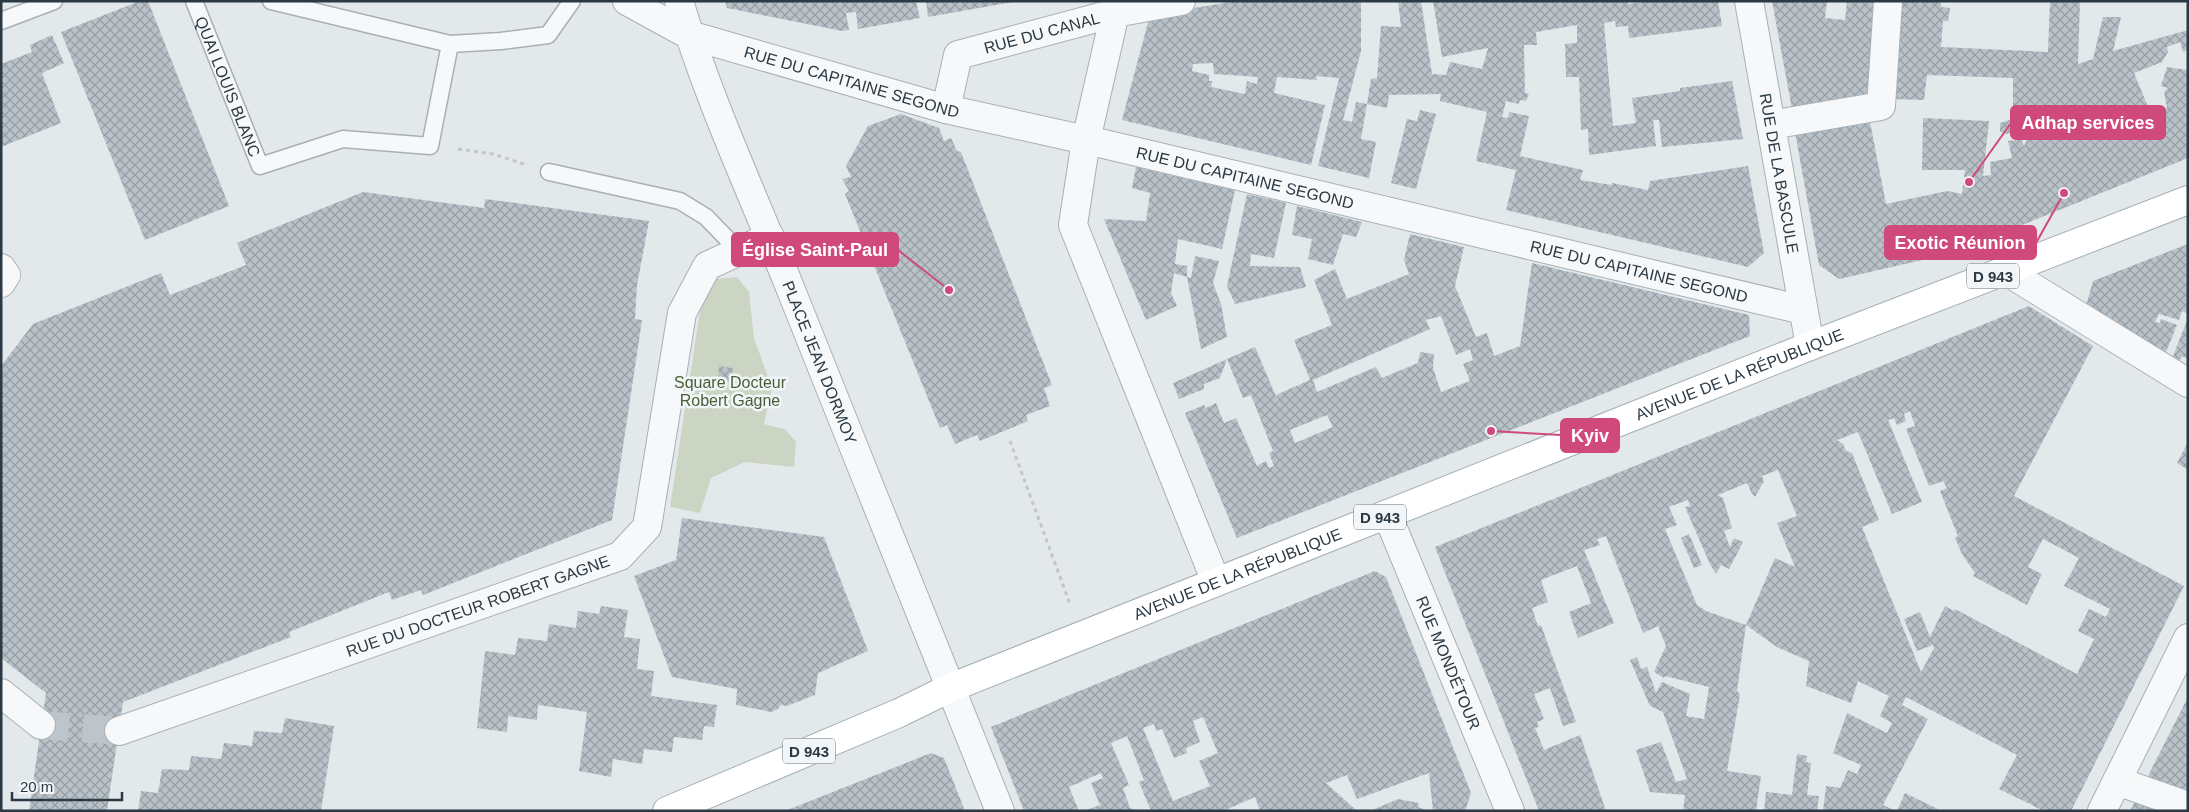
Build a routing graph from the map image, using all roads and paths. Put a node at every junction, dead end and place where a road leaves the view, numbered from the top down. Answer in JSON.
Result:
{"nodes":[{"id":1,"x":54,"y":1,"type":"edge"},
{"id":2,"x":194,"y":1,"type":"edge"},
{"id":3,"x":271,"y":1,"type":"edge"},
{"id":4,"x":572,"y":1,"type":"edge"},
{"id":5,"x":627,"y":1,"type":"edge"},
{"id":6,"x":679,"y":1,"type":"edge"},
{"id":7,"x":1181,"y":1,"type":"edge"},
{"id":8,"x":1748,"y":1,"type":"edge"},
{"id":9,"x":1888,"y":1,"type":"edge"},
{"id":10,"x":1115,"y":13,"type":"junction"},
{"id":11,"x":1,"y":21,"type":"edge"},
{"id":12,"x":689,"y":35,"type":"junction"},
{"id":13,"x":450,"y":44,"type":"junction"},
{"id":14,"x":946,"y":109,"type":"junction"},
{"id":15,"x":1770,"y":125,"type":"junction"},
{"id":16,"x":1086,"y":140,"type":"junction"},
{"id":17,"x":430,"y":146,"type":"junction"},
{"id":18,"x":549,"y":172,"type":"joint"},
{"id":19,"x":2184,"y":203,"type":"edge"},
{"id":20,"x":770,"y":237,"type":"junction"},
{"id":21,"x":739,"y":251,"type":"junction"},
{"id":22,"x":1,"y":268,"type":"edge"},
{"id":23,"x":2006,"y":271,"type":"junction"},
{"id":24,"x":1,"y":283,"type":"edge"},
{"id":25,"x":1803,"y":310,"type":"junction"},
{"id":26,"x":1810,"y":346,"type":"junction"},
{"id":27,"x":2188,"y":383,"type":"edge"},
{"id":28,"x":1010,"y":441,"type":"dead end"},
{"id":29,"x":1388,"y":514,"type":"junction"},
{"id":30,"x":1216,"y":582,"type":"junction"},
{"id":31,"x":1082,"y":636,"type":"junction"},
{"id":32,"x":2188,"y":638,"type":"edge"},
{"id":33,"x":950,"y":688,"type":"junction"},
{"id":34,"x":1,"y":693,"type":"edge"},
{"id":35,"x":41,"y":725,"type":"tunnel mouth"},
{"id":36,"x":119,"y":731,"type":"tunnel mouth"},
{"id":37,"x":2117,"y":781,"type":"junction"},
{"id":38,"x":2188,"y":806,"type":"edge"},
{"id":39,"x":667,"y":811,"type":"edge"},
{"id":40,"x":1000,"y":811,"type":"edge"},
{"id":41,"x":1510,"y":811,"type":"edge"},
{"id":42,"x":2102,"y":811,"type":"edge"}],
"edges":[{"from":1,"to":11,"type":"lane"},
{"from":2,"to":17,"type":"lane","name":"QUAI LOUIS BLANC"},
{"from":3,"to":13,"type":"lane"},
{"from":4,"to":13,"type":"lane"},
{"from":5,"to":12,"type":"street"},
{"from":6,"to":12,"type":"street"},
{"from":7,"to":10,"type":"street","name":"RUE DU CANAL"},
{"from":8,"to":15,"type":"street","name":"RUE DE LA BASCULE"},
{"from":9,"to":15,"type":"street"},
{"from":10,"to":14,"type":"street","name":"RUE DU CANAL"},
{"from":10,"to":16,"type":"street"},
{"from":12,"to":14,"type":"street","name":"RUE DU CAPITAINE SEGOND"},
{"from":12,"to":20,"type":"street","name":"PLACE JEAN DORMOY"},
{"from":13,"to":17,"type":"lane"},
{"from":14,"to":16,"type":"street","name":"RUE DU CAPITAINE SEGOND"},
{"from":15,"to":25,"type":"street","name":"RUE DE LA BASCULE"},
{"from":16,"to":25,"type":"street","name":"RUE DU CAPITAINE SEGOND"},
{"from":16,"to":30,"type":"street"},
{"from":17,"to":18,"type":"path"},
{"from":18,"to":21,"type":"lane"},
{"from":19,"to":23,"type":"main road","name":"AVENUE DE LA RÉPUBLIQUE","number":"D 943"},
{"from":20,"to":21,"type":"street","name":"RUE DU DOCTEUR ROBERT GAGNE"},
{"from":20,"to":33,"type":"street","name":"PLACE JEAN DORMOY"},
{"from":21,"to":36,"type":"street","name":"RUE DU DOCTEUR ROBERT GAGNE"},
{"from":22,"to":24,"type":"street"},
{"from":23,"to":26,"type":"main road","name":"AVENUE DE LA RÉPUBLIQUE","number":"D 943"},
{"from":23,"to":27,"type":"street"},
{"from":25,"to":26,"type":"street","name":"RUE DE LA BASCULE"},
{"from":26,"to":29,"type":"main road","name":"AVENUE DE LA RÉPUBLIQUE","number":"D 943"},
{"from":28,"to":31,"type":"path"},
{"from":29,"to":30,"type":"main road","name":"AVENUE DE LA RÉPUBLIQUE","number":"D 943"},
{"from":29,"to":41,"type":"street","name":"RUE MONDÉTOUR"},
{"from":30,"to":31,"type":"main road","name":"AVENUE DE LA RÉPUBLIQUE","number":"D 943"},
{"from":31,"to":33,"type":"main road","name":"AVENUE DE LA RÉPUBLIQUE","number":"D 943"},
{"from":32,"to":37,"type":"street"},
{"from":33,"to":39,"type":"main road","name":"AVENUE DE LA RÉPUBLIQUE","number":"D 943"},
{"from":33,"to":40,"type":"street","name":"PLACE JEAN DORMOY"},
{"from":34,"to":35,"type":"street"},
{"from":37,"to":38,"type":"street"},
{"from":37,"to":42,"type":"street"}]}
